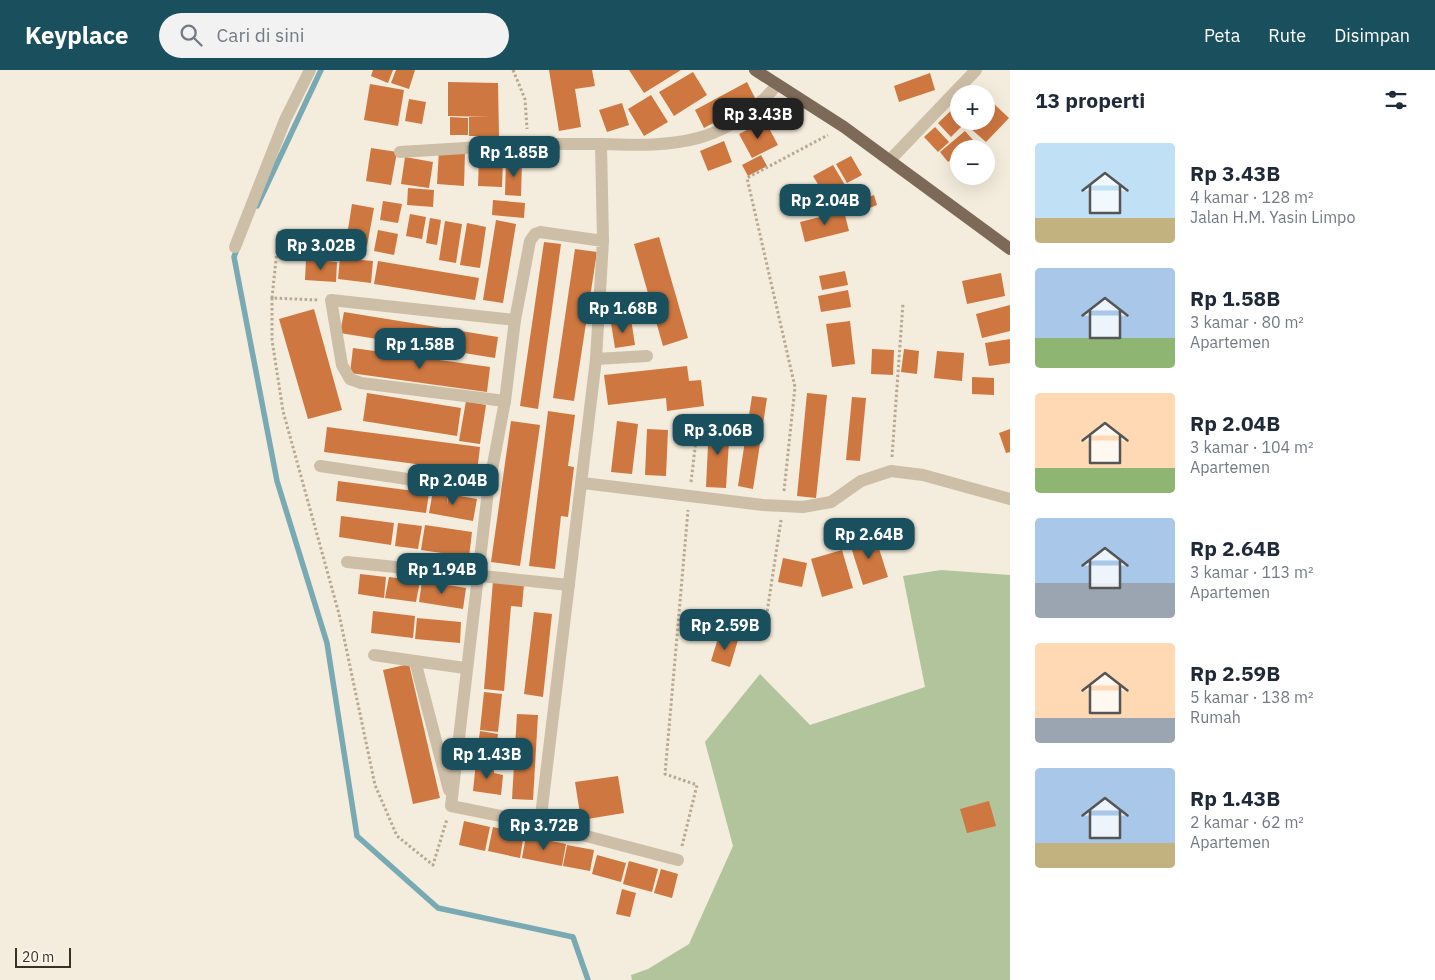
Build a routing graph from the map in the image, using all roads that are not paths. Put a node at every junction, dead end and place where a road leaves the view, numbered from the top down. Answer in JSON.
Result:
{"nodes":[{"id":1,"x":310,"y":70,"type":"edge"},
{"id":2,"x":755,"y":70,"type":"edge"},
{"id":3,"x":976,"y":70,"type":"edge"},
{"id":4,"x":777,"y":85,"type":"junction"},
{"id":5,"x":601,"y":144,"type":"junction"},
{"id":6,"x":400,"y":152,"type":"dead end"},
{"id":7,"x":890,"y":160,"type":"junction"},
{"id":8,"x":603,"y":241,"type":"junction"},
{"id":9,"x":235,"y":247,"type":"dead end"},
{"id":10,"x":1010,"y":249,"type":"edge"},
{"id":11,"x":515,"y":320,"type":"junction"},
{"id":12,"x":647,"y":356,"type":"dead end"},
{"id":13,"x":596,"y":360,"type":"junction"},
{"id":14,"x":505,"y":401,"type":"junction"},
{"id":15,"x":320,"y":466,"type":"dead end"},
{"id":16,"x":583,"y":482,"type":"junction"},
{"id":17,"x":488,"y":491,"type":"junction"},
{"id":18,"x":1010,"y":499,"type":"edge"},
{"id":19,"x":347,"y":562,"type":"dead end"},
{"id":20,"x":477,"y":575,"type":"junction"},
{"id":21,"x":569,"y":585,"type":"junction"},
{"id":22,"x":374,"y":655,"type":"dead end"},
{"id":23,"x":415,"y":660,"type":"junction"},
{"id":24,"x":465,"y":668,"type":"junction"},
{"id":25,"x":451,"y":803,"type":"junction"},
{"id":26,"x":540,"y":824,"type":"junction"},
{"id":27,"x":678,"y":860,"type":"road end"}],
"edges":[{"from":1,"to":9,"type":"street"},
{"from":2,"to":4,"type":"main road"},
{"from":3,"to":7,"type":"street"},
{"from":4,"to":5,"type":"street"},
{"from":4,"to":7,"type":"main road"},
{"from":5,"to":6,"type":"street"},
{"from":5,"to":8,"type":"street"},
{"from":7,"to":10,"type":"main road"},
{"from":8,"to":11,"type":"street"},
{"from":8,"to":13,"type":"street"},
{"from":11,"to":14,"type":"street"},
{"from":11,"to":14,"type":"street"},
{"from":12,"to":13,"type":"street"},
{"from":13,"to":16,"type":"street"},
{"from":14,"to":17,"type":"street"},
{"from":15,"to":17,"type":"street"},
{"from":16,"to":18,"type":"street"},
{"from":16,"to":21,"type":"street"},
{"from":17,"to":20,"type":"street"},
{"from":19,"to":20,"type":"street"},
{"from":20,"to":21,"type":"street"},
{"from":20,"to":24,"type":"street"},
{"from":21,"to":26,"type":"street"},
{"from":22,"to":23,"type":"street"},
{"from":23,"to":24,"type":"street"},
{"from":23,"to":25,"type":"street"},
{"from":24,"to":25,"type":"street"},
{"from":25,"to":26,"type":"street"},
{"from":26,"to":27,"type":"street"}]}
